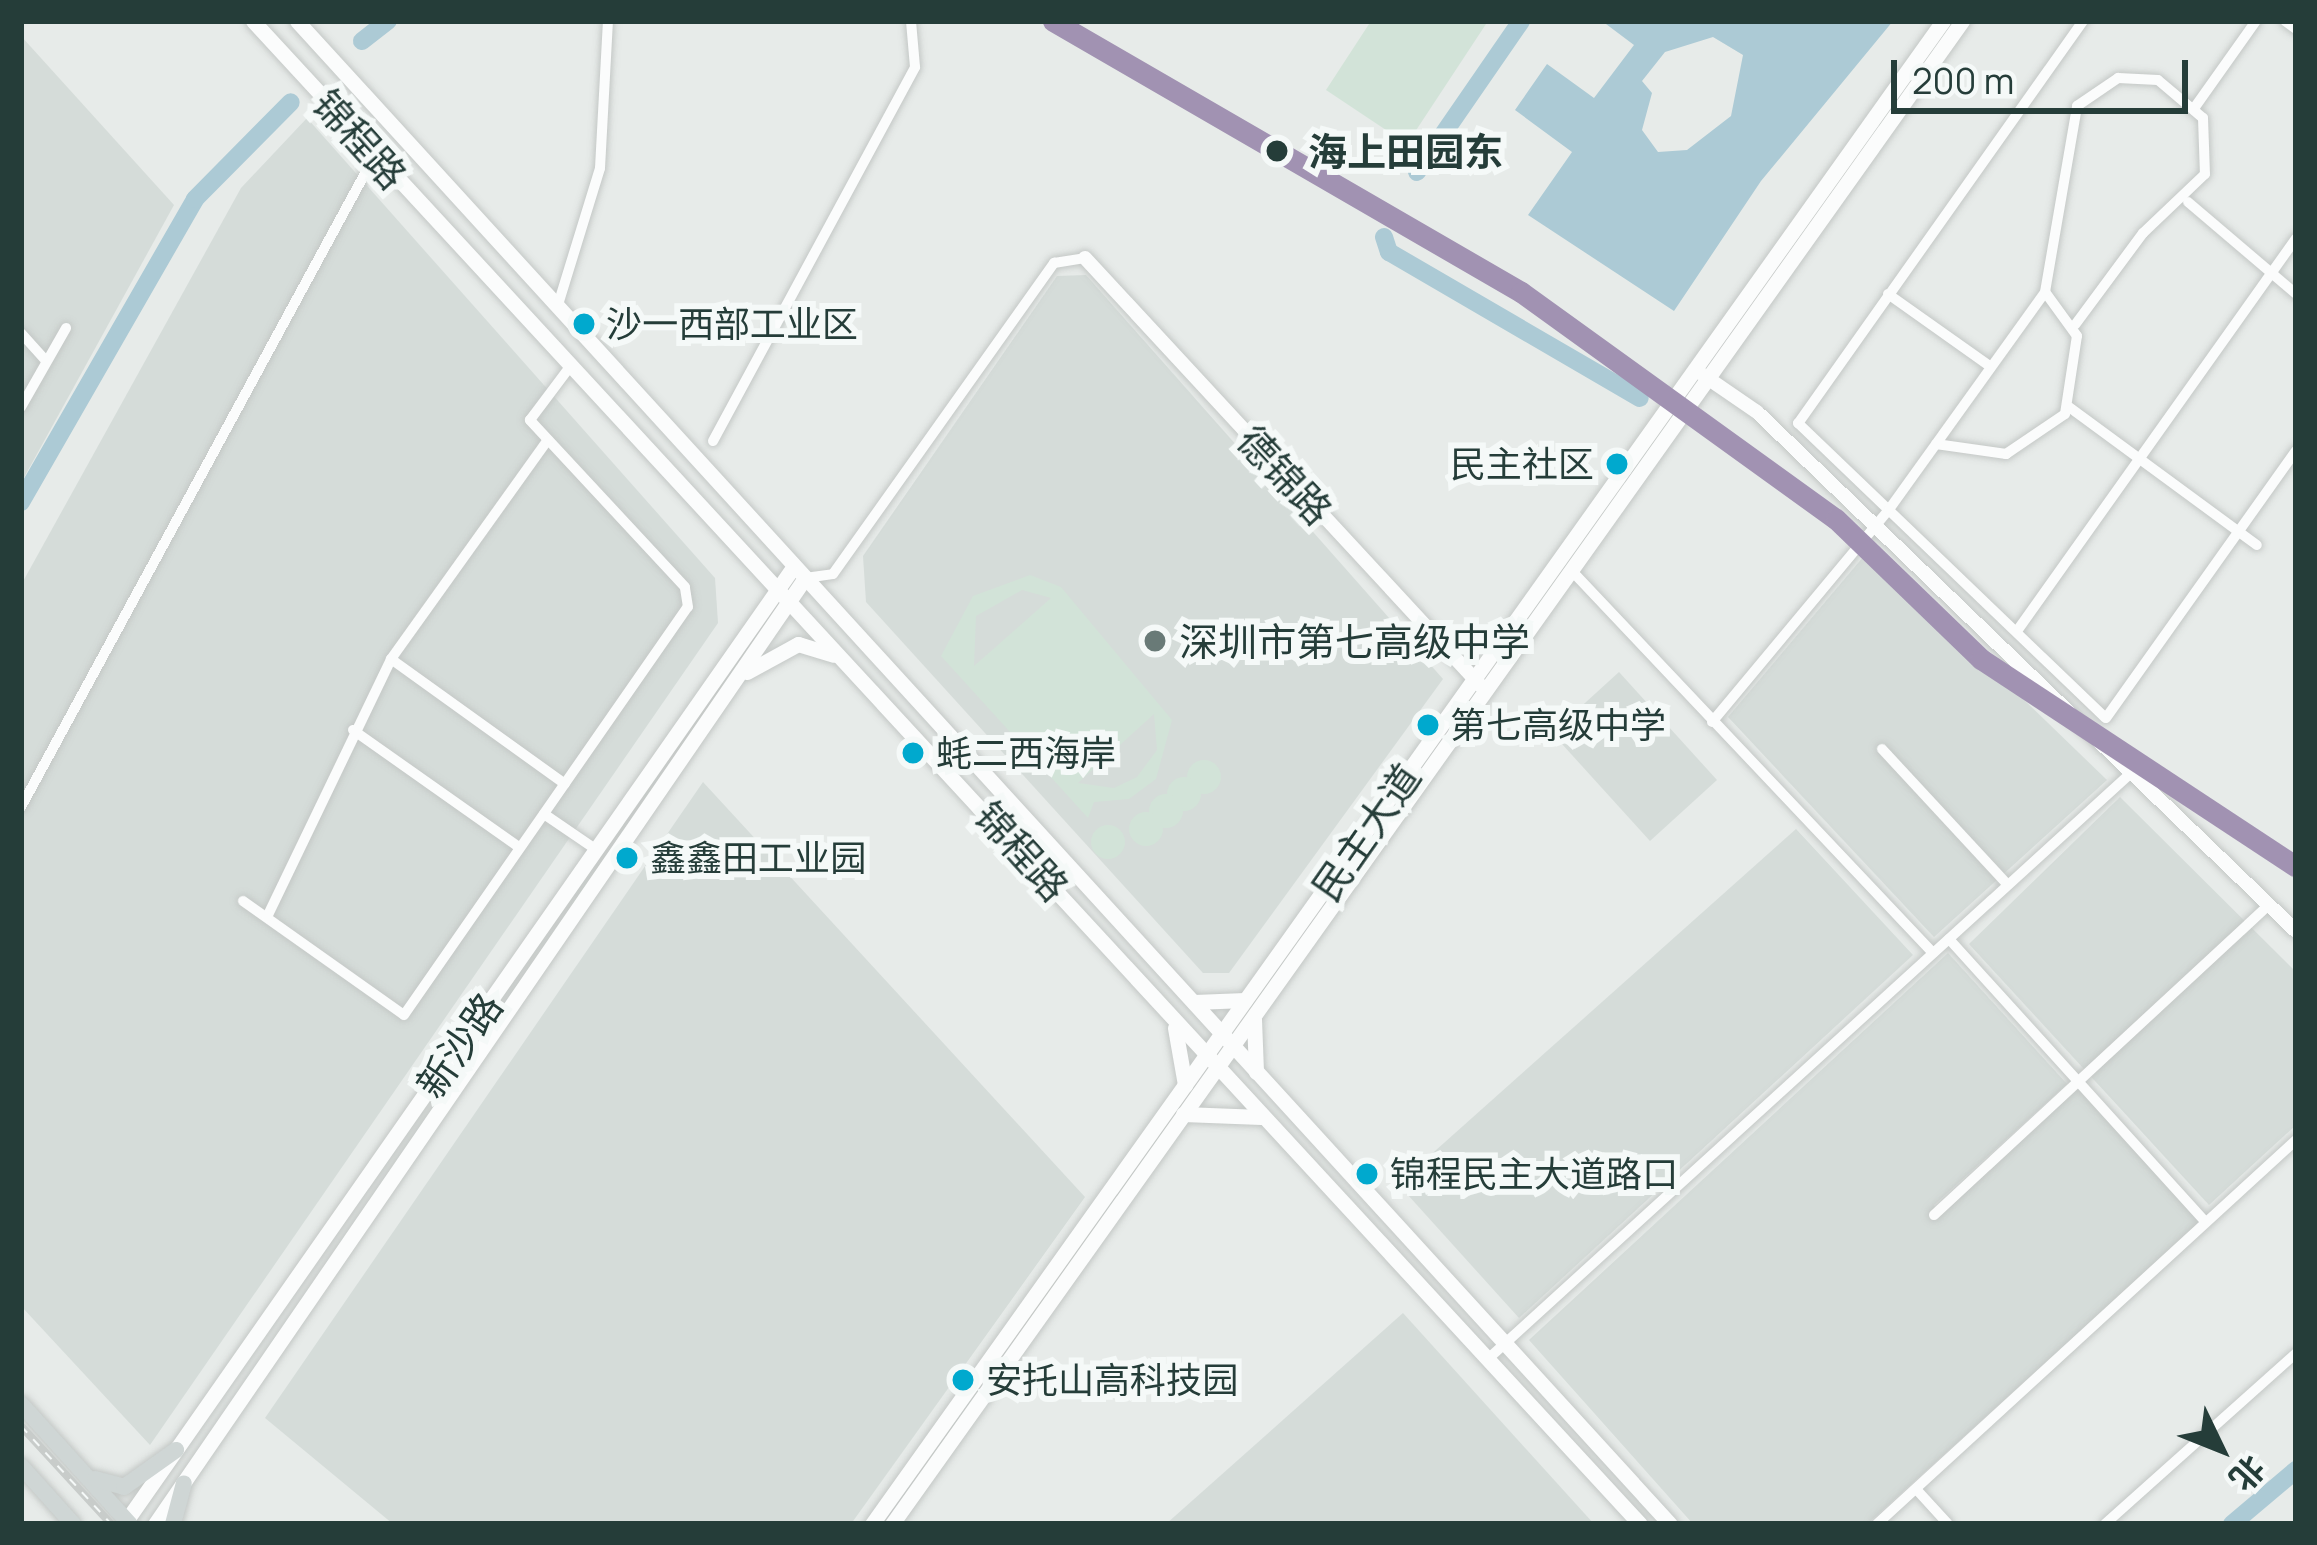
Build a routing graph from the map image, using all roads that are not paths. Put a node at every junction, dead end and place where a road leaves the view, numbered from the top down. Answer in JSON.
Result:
{"nodes":[{"id":1,"x":253,"y":21,"type":"edge"},
{"id":2,"x":296,"y":21,"type":"edge"},
{"id":3,"x":608,"y":21,"type":"edge"},
{"id":4,"x":911,"y":21,"type":"edge"},
{"id":5,"x":1943,"y":21,"type":"edge"},
{"id":6,"x":1962,"y":21,"type":"edge"},
{"id":7,"x":2083,"y":21,"type":"edge"},
{"id":8,"x":2256,"y":21,"type":"edge"},
{"id":9,"x":2285,"y":21,"type":"edge"},
{"id":10,"x":2296,"y":29,"type":"edge"},
{"id":11,"x":2195,"y":106,"type":"junction"},
{"id":12,"x":375,"y":155,"type":"junction"},
{"id":13,"x":2188,"y":202,"type":"junction"},
{"id":14,"x":2296,"y":238,"type":"edge"},
{"id":15,"x":1085,"y":258,"type":"joint"},
{"id":16,"x":2270,"y":274,"type":"junction"},
{"id":17,"x":2045,"y":292,"type":"junction"},
{"id":18,"x":1888,"y":294,"type":"junction"},
{"id":19,"x":2296,"y":294,"type":"edge"},
{"id":20,"x":557,"y":308,"type":"junction"},
{"id":21,"x":2075,"y":325,"type":"junction"},
{"id":22,"x":65,"y":328,"type":"dead end"},
{"id":23,"x":21,"y":333,"type":"edge"},
{"id":24,"x":46,"y":361,"type":"junction"},
{"id":25,"x":1991,"y":367,"type":"junction"},
{"id":26,"x":569,"y":368,"type":"junction"},
{"id":27,"x":1701,"y":374,"type":"junction"},
{"id":28,"x":2069,"y":406,"type":"junction"},
{"id":29,"x":21,"y":407,"type":"edge"},
{"id":30,"x":548,"y":440,"type":"junction"},
{"id":31,"x":713,"y":441,"type":"dead end"},
{"id":32,"x":1936,"y":444,"type":"junction"},
{"id":33,"x":2296,"y":451,"type":"edge"},
{"id":34,"x":2140,"y":459,"type":"junction"},
{"id":35,"x":1891,"y":508,"type":"junction"},
{"id":36,"x":1875,"y":526,"type":"junction"},
{"id":37,"x":2240,"y":532,"type":"junction"},
{"id":38,"x":2257,"y":545,"type":"dead end"},
{"id":39,"x":747,"y":561,"type":"junction"},
{"id":40,"x":1570,"y":570,"type":"junction"},
{"id":41,"x":799,"y":572,"type":"junction"},
{"id":42,"x":776,"y":589,"type":"junction"},
{"id":43,"x":789,"y":602,"type":"junction"},
{"id":44,"x":2017,"y":631,"type":"junction"},
{"id":45,"x":746,"y":633,"type":"junction"},
{"id":46,"x":841,"y":658,"type":"junction"},
{"id":47,"x":391,"y":659,"type":"junction"},
{"id":48,"x":731,"y":685,"type":"junction"},
{"id":49,"x":1480,"y":685,"type":"junction"},
{"id":50,"x":1712,"y":722,"type":"junction"},
{"id":51,"x":353,"y":730,"type":"junction"},
{"id":52,"x":1882,"y":749,"type":"dead end"},
{"id":53,"x":2132,"y":772,"type":"junction"},
{"id":54,"x":565,"y":784,"type":"junction"},
{"id":55,"x":21,"y":807,"type":"edge"},
{"id":56,"x":544,"y":814,"type":"junction"},
{"id":57,"x":520,"y":848,"type":"junction"},
{"id":58,"x":595,"y":849,"type":"junction"},
{"id":59,"x":610,"y":860,"type":"junction"},
{"id":60,"x":2008,"y":885,"type":"junction"},
{"id":61,"x":243,"y":901,"type":"dead end"},
{"id":62,"x":2269,"y":905,"type":"junction"},
{"id":63,"x":267,"y":917,"type":"junction"},
{"id":64,"x":2296,"y":932,"type":"edge"},
{"id":65,"x":1949,"y":938,"type":"junction"},
{"id":66,"x":1934,"y":953,"type":"junction"},
{"id":67,"x":1248,"y":999,"type":"junction"},
{"id":68,"x":1194,"y":1002,"type":"junction"},
{"id":69,"x":1254,"y":1016,"type":"junction"},
{"id":70,"x":1171,"y":1019,"type":"junction"},
{"id":71,"x":1227,"y":1039,"type":"junction"},
{"id":72,"x":1215,"y":1058,"type":"junction"},
{"id":73,"x":1258,"y":1081,"type":"junction"},
{"id":74,"x":2080,"y":1083,"type":"junction"},
{"id":75,"x":1185,"y":1087,"type":"junction"},
{"id":76,"x":1183,"y":1114,"type":"junction"},
{"id":77,"x":1261,"y":1117,"type":"junction"},
{"id":78,"x":2296,"y":1140,"type":"edge"},
{"id":79,"x":1934,"y":1215,"type":"dead end"},
{"id":80,"x":2206,"y":1222,"type":"junction"},
{"id":81,"x":1505,"y":1343,"type":"junction"},
{"id":82,"x":2296,"y":1353,"type":"edge"},
{"id":83,"x":1489,"y":1358,"type":"junction"},
{"id":84,"x":21,"y":1404,"type":"edge"},
{"id":85,"x":176,"y":1450,"type":"junction"},
{"id":86,"x":21,"y":1466,"type":"edge"},
{"id":87,"x":79,"y":1468,"type":"junction"},
{"id":88,"x":184,"y":1484,"type":"junction"},
{"id":89,"x":1916,"y":1489,"type":"junction"},
{"id":90,"x":44,"y":1492,"type":"junction"},
{"id":91,"x":883,"y":1522,"type":"edge"},
{"id":92,"x":127,"y":1523,"type":"edge"},
{"id":93,"x":59,"y":1524,"type":"edge"},
{"id":94,"x":73,"y":1524,"type":"edge"},
{"id":95,"x":155,"y":1524,"type":"edge"},
{"id":96,"x":172,"y":1524,"type":"edge"},
{"id":97,"x":1640,"y":1524,"type":"edge"},
{"id":98,"x":1670,"y":1524,"type":"edge"},
{"id":99,"x":1877,"y":1524,"type":"edge"},
{"id":100,"x":1948,"y":1524,"type":"edge"},
{"id":101,"x":2105,"y":1524,"type":"edge"}],
"edges":[{"from":1,"to":12,"type":"main road","name":"锦程路"},
{"from":2,"to":20,"type":"main road","name":"锦程路"},
{"from":3,"to":20,"type":"street"},
{"from":4,"to":31,"type":"street"},
{"from":5,"to":27,"type":"main road","name":"民主大道"},
{"from":6,"to":27,"type":"main road","name":"民主大道"},
{"from":7,"to":18,"type":"street"},
{"from":8,"to":11,"type":"street"},
{"from":9,"to":10,"type":"street"},
{"from":11,"to":13,"type":"street"},
{"from":11,"to":17,"type":"street"},
{"from":12,"to":26,"type":"main road","name":"锦程路"},
{"from":12,"to":55,"type":"street"},
{"from":13,"to":16,"type":"street"},
{"from":13,"to":21,"type":"street"},
{"from":14,"to":16,"type":"street"},
{"from":15,"to":41,"type":"street"},
{"from":15,"to":49,"type":"street","name":"德锦路"},
{"from":16,"to":19,"type":"street"},
{"from":16,"to":34,"type":"street"},
{"from":17,"to":21,"type":"street"},
{"from":17,"to":25,"type":"street"},
{"from":18,"to":25,"type":"street"},
{"from":18,"to":35,"type":"street"},
{"from":20,"to":41,"type":"main road","name":"锦程路"},
{"from":21,"to":28,"type":"street"},
{"from":22,"to":24,"type":"street"},
{"from":23,"to":24,"type":"street"},
{"from":24,"to":29,"type":"street"},
{"from":25,"to":32,"type":"street"},
{"from":26,"to":30,"type":"street"},
{"from":26,"to":39,"type":"main road","name":"锦程路"},
{"from":27,"to":36,"type":"street"},
{"from":27,"to":40,"type":"main road","name":"民主大道"},
{"from":27,"to":49,"type":"main road","name":"民主大道"},
{"from":28,"to":32,"type":"street"},
{"from":28,"to":34,"type":"street"},
{"from":30,"to":47,"type":"street"},
{"from":30,"to":54,"type":"street"},
{"from":32,"to":35,"type":"street"},
{"from":33,"to":37,"type":"street"},
{"from":34,"to":37,"type":"street"},
{"from":34,"to":44,"type":"street"},
{"from":35,"to":36,"type":"street"},
{"from":35,"to":44,"type":"street"},
{"from":36,"to":50,"type":"street"},
{"from":36,"to":53,"type":"street"},
{"from":37,"to":38,"type":"street"},
{"from":37,"to":44,"type":"street"},
{"from":39,"to":42,"type":"main road","name":"锦程路"},
{"from":39,"to":45,"type":"main road"},
{"from":40,"to":49,"type":"main road","name":"民主大道"},
{"from":40,"to":50,"type":"street"},
{"from":41,"to":42,"type":"main road","name":"新沙路"},
{"from":41,"to":43,"type":"main road","name":"新沙路"},
{"from":41,"to":68,"type":"main road","name":"锦程路"},
{"from":42,"to":43,"type":"main road","name":"锦程路"},
{"from":42,"to":45,"type":"main road","name":"新沙路"},
{"from":43,"to":46,"type":"main road","name":"锦程路"},
{"from":43,"to":48,"type":"main road","name":"新沙路"},
{"from":45,"to":58,"type":"main road","name":"新沙路"},
{"from":46,"to":48,"type":"main road"},
{"from":46,"to":70,"type":"main road","name":"锦程路"},
{"from":47,"to":51,"type":"street"},
{"from":47,"to":54,"type":"street"},
{"from":48,"to":59,"type":"main road","name":"新沙路"},
{"from":49,"to":67,"type":"main road","name":"民主大道"},
{"from":49,"to":69,"type":"main road","name":"民主大道"},
{"from":50,"to":66,"type":"street"},
{"from":51,"to":57,"type":"street"},
{"from":51,"to":63,"type":"street"},
{"from":52,"to":60,"type":"street"},
{"from":53,"to":60,"type":"street"},
{"from":53,"to":62,"type":"street"},
{"from":54,"to":56,"type":"street"},
{"from":56,"to":57,"type":"street"},
{"from":56,"to":58,"type":"street"},
{"from":57,"to":63,"type":"street"},
{"from":58,"to":59,"type":"street"},
{"from":58,"to":85,"type":"main road","name":"新沙路"},
{"from":59,"to":88,"type":"main road","name":"新沙路"},
{"from":60,"to":65,"type":"street"},
{"from":61,"to":63,"type":"street"},
{"from":62,"to":64,"type":"street"},
{"from":62,"to":74,"type":"street"},
{"from":65,"to":66,"type":"street"},
{"from":65,"to":74,"type":"street"},
{"from":66,"to":81,"type":"street"},
{"from":67,"to":68,"type":"main road"},
{"from":67,"to":71,"type":"main road","name":"民主大道"},
{"from":68,"to":71,"type":"main road","name":"锦程路"},
{"from":69,"to":71,"type":"main road","name":"民主大道"},
{"from":69,"to":73,"type":"main road"},
{"from":70,"to":72,"type":"main road","name":"锦程路"},
{"from":70,"to":75,"type":"main road"},
{"from":71,"to":72,"type":"main road","name":"民主大道"},
{"from":71,"to":73,"type":"main road","name":"锦程路"},
{"from":72,"to":75,"type":"main road","name":"民主大道"},
{"from":72,"to":76,"type":"main road","name":"民主大道"},
{"from":72,"to":77,"type":"main road","name":"锦程路"},
{"from":73,"to":81,"type":"main road","name":"锦程路"},
{"from":74,"to":79,"type":"street"},
{"from":74,"to":80,"type":"street"},
{"from":75,"to":91,"type":"main road","name":"民主大道"},
{"from":76,"to":77,"type":"main road"},
{"from":76,"to":91,"type":"main road","name":"民主大道"},
{"from":77,"to":83,"type":"main road","name":"锦程路"},
{"from":78,"to":80,"type":"street"},
{"from":80,"to":89,"type":"street"},
{"from":81,"to":83,"type":"street"},
{"from":81,"to":98,"type":"main road","name":"锦程路"},
{"from":82,"to":101,"type":"street"},
{"from":83,"to":97,"type":"main road","name":"锦程路"},
{"from":84,"to":87,"type":"main road"},
{"from":85,"to":87,"type":"main road"},
{"from":85,"to":92,"type":"main road","name":"新沙路"},
{"from":86,"to":90,"type":"main road"},
{"from":87,"to":92,"type":"main road"},
{"from":88,"to":95,"type":"main road","name":"新沙路"},
{"from":88,"to":96,"type":"main road"},
{"from":89,"to":99,"type":"street"},
{"from":89,"to":100,"type":"street"},
{"from":90,"to":93,"type":"main road"},
{"from":90,"to":94,"type":"main road"}]}
